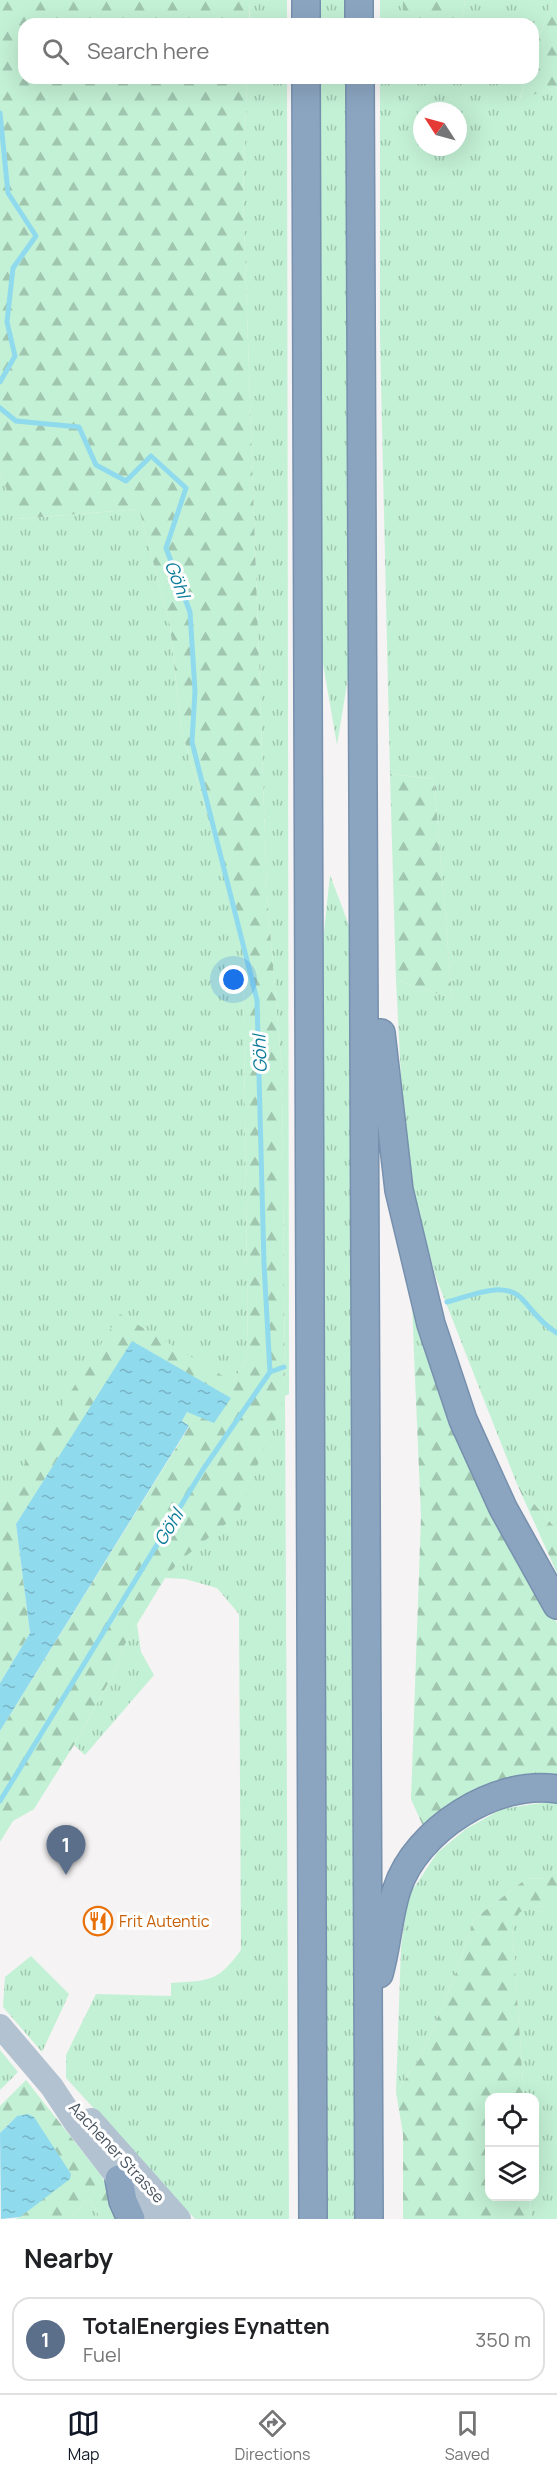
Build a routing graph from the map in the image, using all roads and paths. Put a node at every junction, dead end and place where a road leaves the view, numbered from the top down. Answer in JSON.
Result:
{"nodes":[{"id":1,"x":306,"y":0,"type":"edge"},
{"id":2,"x":359,"y":0,"type":"edge"},
{"id":3,"x":306,"y":18,"type":"edge"},
{"id":4,"x":359,"y":18,"type":"edge"},
{"id":5,"x":306,"y":84,"type":"edge"},
{"id":6,"x":360,"y":84,"type":"edge"},
{"id":7,"x":373,"y":1030,"type":"junction"},
{"id":8,"x":557,"y":1605,"type":"edge"},
{"id":9,"x":557,"y":1790,"type":"edge"},
{"id":10,"x":368,"y":2006,"type":"junction"},
{"id":11,"x":0,"y":2026,"type":"edge"},
{"id":12,"x":52,"y":2087,"type":"junction"},
{"id":13,"x":119,"y":2179,"type":"junction"},
{"id":14,"x":131,"y":2219,"type":"edge"},
{"id":15,"x":154,"y":2219,"type":"edge"},
{"id":16,"x":179,"y":2219,"type":"edge"},
{"id":17,"x":313,"y":2219,"type":"edge"},
{"id":18,"x":369,"y":2219,"type":"edge"}],
"edges":[{"from":1,"to":3,"type":"highway"},
{"from":2,"to":4,"type":"highway"},
{"from":5,"to":17,"type":"highway"},
{"from":6,"to":7,"type":"highway"},
{"from":7,"to":8,"type":"highway"},
{"from":7,"to":10,"type":"highway"},
{"from":9,"to":10,"type":"highway"},
{"from":10,"to":18,"type":"highway"},
{"from":11,"to":12,"type":"main road","name":"Aachener Strasse"},
{"from":12,"to":13,"type":"main road","name":"Aachener Strasse"},
{"from":12,"to":16,"type":"main road","name":"Aachener Strasse"},
{"from":13,"to":14,"type":"highway"},
{"from":13,"to":15,"type":"main road","name":"Aachener Strasse"}]}
